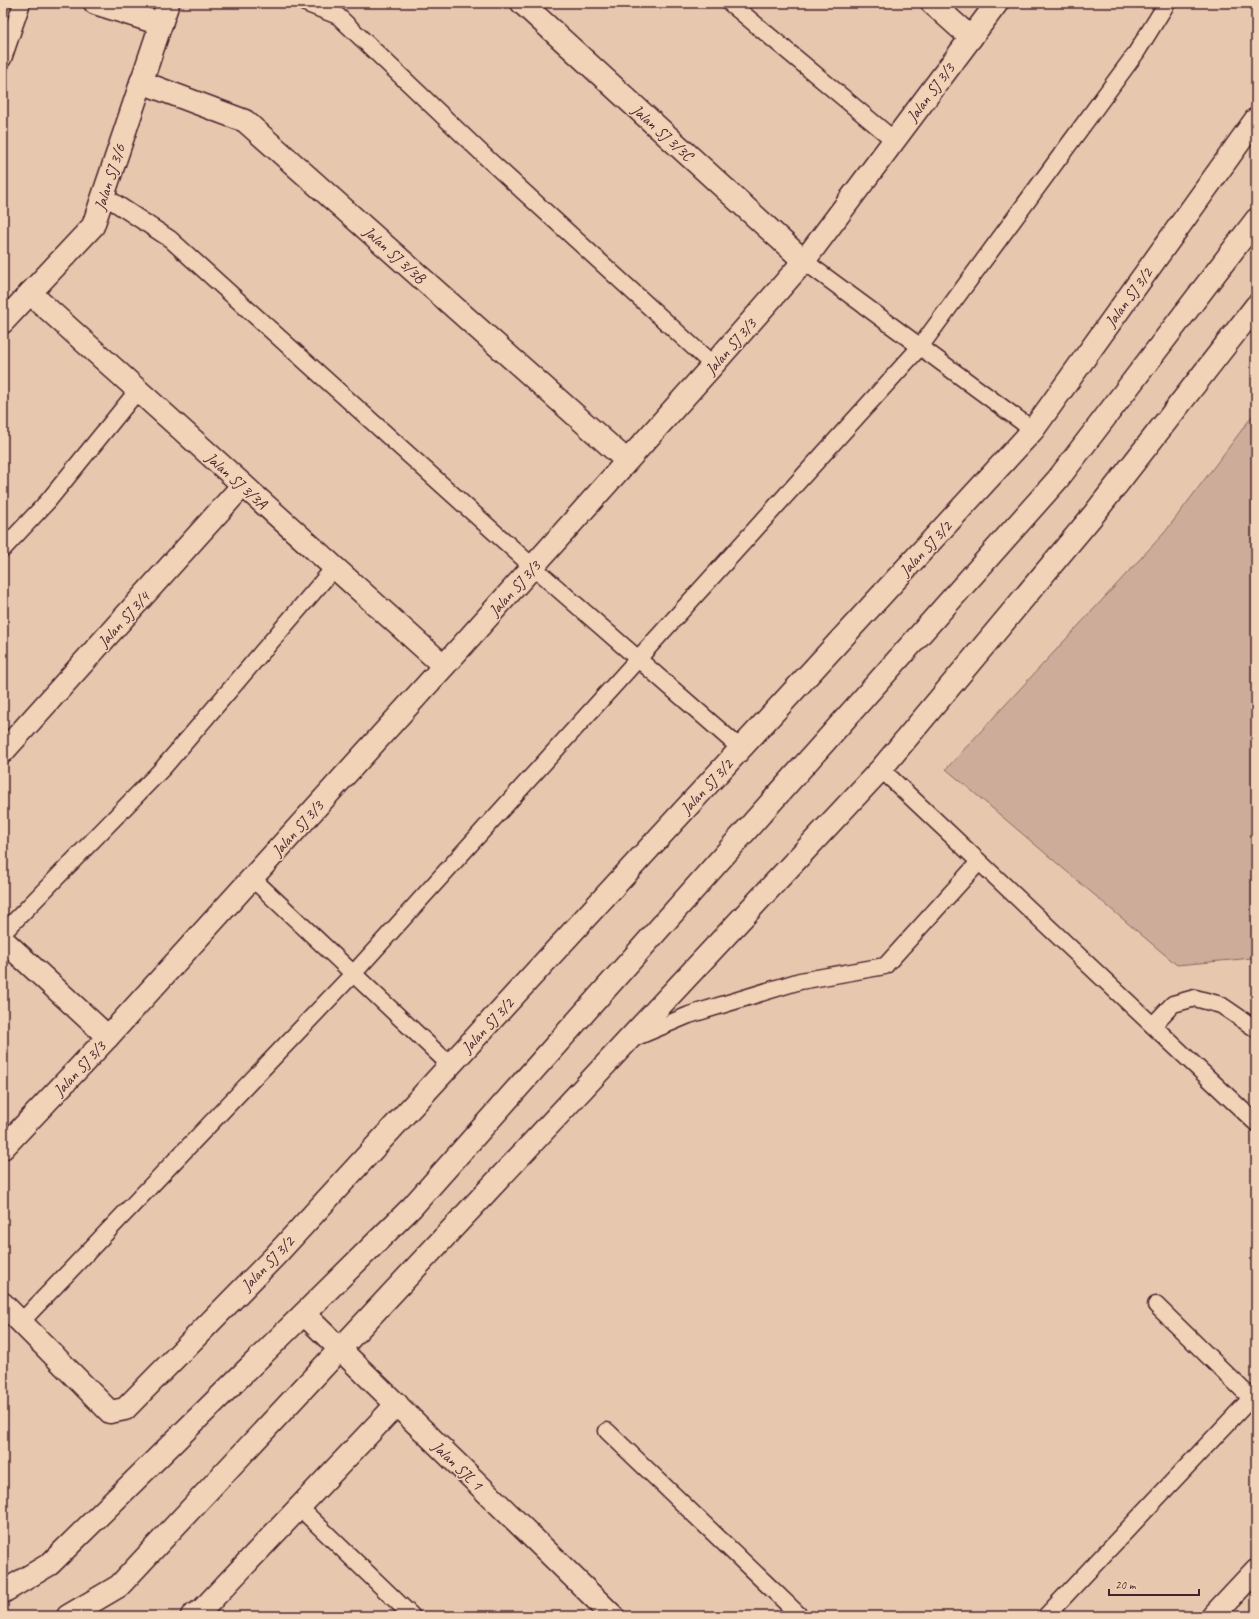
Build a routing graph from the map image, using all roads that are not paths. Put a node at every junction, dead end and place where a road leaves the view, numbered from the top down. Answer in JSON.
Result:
{"nodes":[{"id":1,"x":22,"y":3,"type":"edge"},
{"id":2,"x":95,"y":3,"type":"edge"},
{"id":3,"x":168,"y":3,"type":"edge"},
{"id":4,"x":305,"y":3,"type":"edge"},
{"id":5,"x":522,"y":3,"type":"edge"},
{"id":6,"x":730,"y":3,"type":"edge"},
{"id":7,"x":932,"y":3,"type":"edge"},
{"id":8,"x":997,"y":3,"type":"edge"},
{"id":9,"x":1167,"y":3,"type":"edge"},
{"id":10,"x":161,"y":24,"type":"junction"},
{"id":11,"x":971,"y":38,"type":"junction"},
{"id":12,"x":3,"y":59,"type":"edge"},
{"id":13,"x":141,"y":82,"type":"junction"},
{"id":14,"x":1256,"y":119,"type":"edge"},
{"id":15,"x":894,"y":140,"type":"junction"},
{"id":16,"x":103,"y":195,"type":"junction"},
{"id":17,"x":1256,"y":220,"type":"edge"},
{"id":18,"x":804,"y":261,"type":"junction"},
{"id":19,"x":30,"y":293,"type":"junction"},
{"id":20,"x":1256,"y":306,"type":"edge"},
{"id":21,"x":3,"y":322,"type":"edge"},
{"id":22,"x":920,"y":347,"type":"junction"},
{"id":23,"x":713,"y":365,"type":"junction"},
{"id":24,"x":138,"y":390,"type":"junction"},
{"id":25,"x":1033,"y":430,"type":"junction"},
{"id":26,"x":627,"y":461,"type":"junction"},
{"id":27,"x":243,"y":485,"type":"junction"},
{"id":28,"x":3,"y":549,"type":"edge"},
{"id":29,"x":533,"y":567,"type":"junction"},
{"id":30,"x":334,"y":568,"type":"junction"},
{"id":31,"x":639,"y":659,"type":"junction"},
{"id":32,"x":444,"y":666,"type":"junction"},
{"id":33,"x":740,"y":748,"type":"junction"},
{"id":34,"x":3,"y":752,"type":"edge"},
{"id":35,"x":881,"y":769,"type":"junction"},
{"id":36,"x":979,"y":862,"type":"junction"},
{"id":37,"x":252,"y":878,"type":"junction"},
{"id":38,"x":3,"y":933,"type":"edge"},
{"id":39,"x":3,"y":940,"type":"edge"},
{"id":40,"x":353,"y":974,"type":"junction"},
{"id":41,"x":1153,"y":1026,"type":"junction"},
{"id":42,"x":1256,"y":1029,"type":"edge"},
{"id":43,"x":108,"y":1037,"type":"junction"},
{"id":44,"x":627,"y":1041,"type":"junction"},
{"id":45,"x":450,"y":1066,"type":"junction"},
{"id":46,"x":1256,"y":1123,"type":"edge"},
{"id":47,"x":3,"y":1148,"type":"edge"},
{"id":48,"x":3,"y":1304,"type":"edge"},
{"id":49,"x":1156,"y":1304,"type":"dead end"},
{"id":50,"x":304,"y":1314,"type":"junction"},
{"id":51,"x":21,"y":1322,"type":"junction"},
{"id":52,"x":340,"y":1349,"type":"junction"},
{"id":53,"x":1254,"y":1396,"type":"edge"},
{"id":54,"x":397,"y":1404,"type":"junction"},
{"id":55,"x":607,"y":1431,"type":"dead end"},
{"id":56,"x":299,"y":1507,"type":"junction"},
{"id":57,"x":1256,"y":1570,"type":"edge"},
{"id":58,"x":3,"y":1592,"type":"edge"},
{"id":59,"x":200,"y":1614,"type":"edge"},
{"id":60,"x":68,"y":1616,"type":"edge"},
{"id":61,"x":412,"y":1616,"type":"edge"},
{"id":62,"x":613,"y":1616,"type":"edge"},
{"id":63,"x":800,"y":1616,"type":"edge"},
{"id":64,"x":1046,"y":1616,"type":"edge"},
{"id":65,"x":1213,"y":1616,"type":"edge"}],
"edges":[{"from":1,"to":12,"type":"lane"},
{"from":2,"to":10,"type":"street"},
{"from":3,"to":10,"type":"street","name":"Jalan SJ 3/6"},
{"from":4,"to":23,"type":"lane"},
{"from":5,"to":18,"type":"street","name":"Jalan SJ 3/3C"},
{"from":6,"to":15,"type":"lane"},
{"from":7,"to":11,"type":"street"},
{"from":8,"to":11,"type":"street","name":"Jalan SJ 3/3"},
{"from":9,"to":22,"type":"lane"},
{"from":10,"to":13,"type":"street","name":"Jalan SJ 3/6"},
{"from":11,"to":15,"type":"street","name":"Jalan SJ 3/3"},
{"from":13,"to":16,"type":"street","name":"Jalan SJ 3/6"},
{"from":13,"to":26,"type":"street","name":"Jalan SJ 3/3B"},
{"from":14,"to":25,"type":"street","name":"Jalan SJ 3/2"},
{"from":15,"to":18,"type":"street","name":"Jalan SJ 3/3"},
{"from":16,"to":19,"type":"street","name":"Jalan SJ 3/6"},
{"from":16,"to":29,"type":"lane"},
{"from":17,"to":50,"type":"street"},
{"from":18,"to":22,"type":"lane"},
{"from":18,"to":23,"type":"street","name":"Jalan SJ 3/3"},
{"from":19,"to":21,"type":"street","name":"Jalan SJ 3/6"},
{"from":19,"to":24,"type":"street","name":"Jalan SJ 3/3A"},
{"from":20,"to":35,"type":"street"},
{"from":22,"to":25,"type":"lane"},
{"from":22,"to":31,"type":"lane"},
{"from":23,"to":26,"type":"street","name":"Jalan SJ 3/3"},
{"from":24,"to":27,"type":"street","name":"Jalan SJ 3/3A"},
{"from":24,"to":28,"type":"lane"},
{"from":25,"to":33,"type":"street","name":"Jalan SJ 3/2"},
{"from":26,"to":29,"type":"street","name":"Jalan SJ 3/3"},
{"from":27,"to":30,"type":"street","name":"Jalan SJ 3/3A"},
{"from":27,"to":34,"type":"street","name":"Jalan SJ 3/4"},
{"from":29,"to":31,"type":"lane"},
{"from":29,"to":32,"type":"street","name":"Jalan SJ 3/3"},
{"from":30,"to":32,"type":"street","name":"Jalan SJ 3/3A"},
{"from":30,"to":38,"type":"lane"},
{"from":31,"to":33,"type":"lane"},
{"from":31,"to":40,"type":"lane"},
{"from":32,"to":37,"type":"street","name":"Jalan SJ 3/3"},
{"from":33,"to":45,"type":"street","name":"Jalan SJ 3/2"},
{"from":35,"to":36,"type":"lane"},
{"from":35,"to":44,"type":"street"},
{"from":36,"to":41,"type":"lane"},
{"from":36,"to":44,"type":"lane"},
{"from":37,"to":40,"type":"lane"},
{"from":37,"to":43,"type":"street","name":"Jalan SJ 3/3"},
{"from":39,"to":43,"type":"street"},
{"from":40,"to":45,"type":"lane"},
{"from":40,"to":51,"type":"lane"},
{"from":41,"to":42,"type":"lane"},
{"from":41,"to":46,"type":"lane"},
{"from":43,"to":47,"type":"street","name":"Jalan SJ 3/3"},
{"from":44,"to":52,"type":"street"},
{"from":45,"to":51,"type":"street","name":"Jalan SJ 3/2"},
{"from":48,"to":51,"type":"street"},
{"from":49,"to":53,"type":"lane"},
{"from":50,"to":52,"type":"street","name":"Jalan SJL 1"},
{"from":50,"to":58,"type":"street"},
{"from":52,"to":54,"type":"street","name":"Jalan SJL 1"},
{"from":52,"to":60,"type":"street"},
{"from":53,"to":64,"type":"lane"},
{"from":54,"to":56,"type":"street"},
{"from":54,"to":62,"type":"street","name":"Jalan SJL 1"},
{"from":55,"to":63,"type":"lane"},
{"from":56,"to":59,"type":"street"},
{"from":56,"to":61,"type":"lane"},
{"from":57,"to":65,"type":"street"}]}
